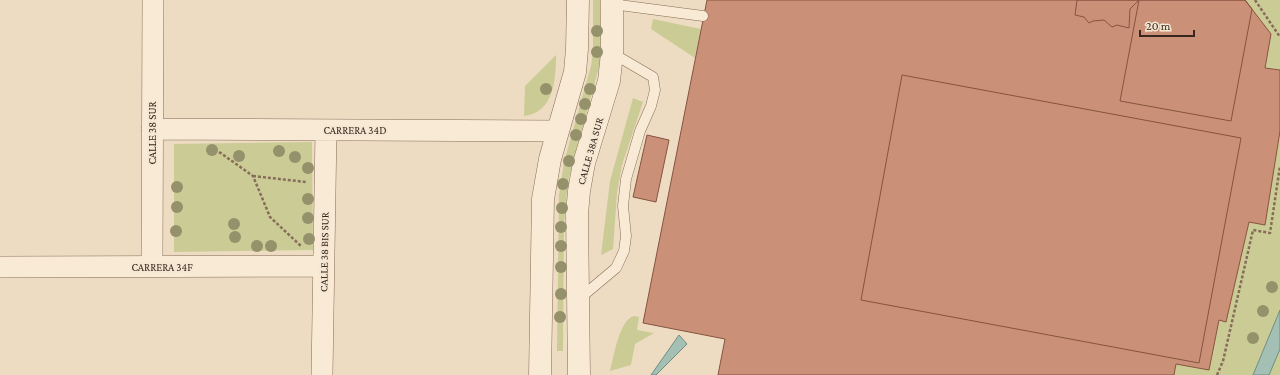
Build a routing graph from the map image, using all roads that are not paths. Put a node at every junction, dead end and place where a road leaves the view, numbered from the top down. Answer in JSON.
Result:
{"nodes":[{"id":1,"x":152,"y":0,"type":"edge"},
{"id":2,"x":578,"y":0,"type":"edge"},
{"id":3,"x":612,"y":2,"type":"edge"},
{"id":4,"x":703,"y":16,"type":"dead end"},
{"id":5,"x":612,"y":53,"type":"junction"},
{"id":6,"x":152,"y":129,"type":"junction"},
{"id":7,"x":326,"y":130,"type":"junction"},
{"id":8,"x":558,"y":132,"type":"junction"},
{"id":9,"x":323,"y":266,"type":"junction"},
{"id":10,"x":0,"y":267,"type":"edge"},
{"id":11,"x":152,"y":267,"type":"junction"},
{"id":12,"x":578,"y":300,"type":"junction"},
{"id":13,"x":322,"y":375,"type":"edge"},
{"id":14,"x":540,"y":375,"type":"edge"},
{"id":15,"x":579,"y":375,"type":"edge"}],
"edges":[{"from":1,"to":6,"type":"street","name":"CALLE 38 SUR"},
{"from":2,"to":8,"type":"street"},
{"from":3,"to":4,"type":"lane"},
{"from":3,"to":5,"type":"street","name":"CALLE 38A SUR"},
{"from":5,"to":12,"type":"street","name":"CALLE 38A SUR"},
{"from":5,"to":12,"type":"lane"},
{"from":6,"to":7,"type":"street","name":"CARRERA 34D"},
{"from":6,"to":11,"type":"street","name":"CALLE 38 SUR"},
{"from":7,"to":8,"type":"street","name":"CARRERA 34D"},
{"from":7,"to":9,"type":"street","name":"CALLE 38 BIS SUR"},
{"from":8,"to":14,"type":"street"},
{"from":9,"to":11,"type":"street","name":"CARRERA 34F"},
{"from":9,"to":13,"type":"street","name":"CALLE 38 BIS SUR"},
{"from":10,"to":11,"type":"street","name":"CARRERA 34F"},
{"from":12,"to":15,"type":"street","name":"CALLE 38A SUR"}]}
